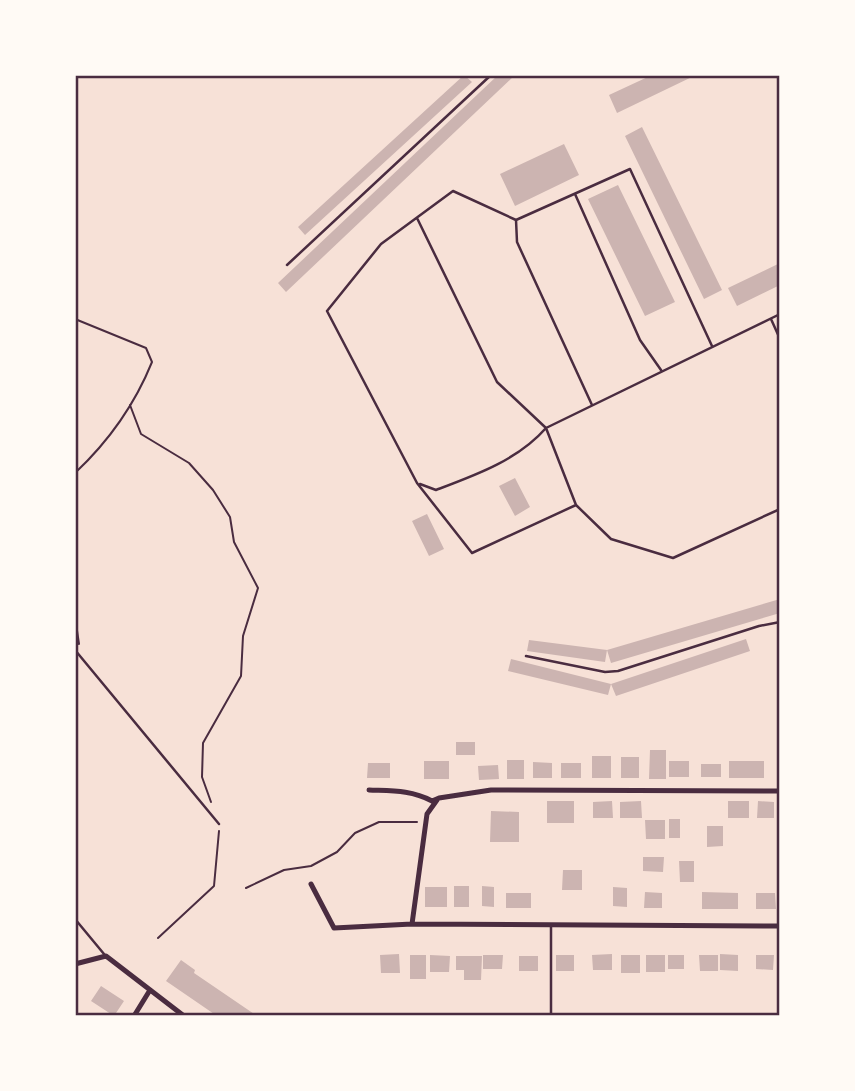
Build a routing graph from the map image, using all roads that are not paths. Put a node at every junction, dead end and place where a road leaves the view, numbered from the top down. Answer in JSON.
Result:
{"nodes":[{"id":1,"x":492,"y":75,"type":"edge"},
{"id":2,"x":575,"y":194,"type":"junction"},
{"id":3,"x":417,"y":218,"type":"junction"},
{"id":4,"x":516,"y":220,"type":"junction"},
{"id":5,"x":287,"y":265,"type":"dead end"},
{"id":6,"x":780,"y":314,"type":"edge"},
{"id":7,"x":772,"y":318,"type":"junction"},
{"id":8,"x":780,"y":339,"type":"edge"},
{"id":9,"x":712,"y":346,"type":"junction"},
{"id":10,"x":662,"y":371,"type":"junction"},
{"id":11,"x":592,"y":405,"type":"junction"},
{"id":12,"x":546,"y":428,"type":"junction"},
{"id":13,"x":417,"y":483,"type":"junction"},
{"id":14,"x":576,"y":505,"type":"junction"},
{"id":15,"x":780,"y":509,"type":"edge"},
{"id":16,"x":780,"y":622,"type":"edge"},
{"id":17,"x":75,"y":650,"type":"edge"},
{"id":18,"x":526,"y":656,"type":"dead end"},
{"id":19,"x":369,"y":790,"type":"dead end"},
{"id":20,"x":780,"y":791,"type":"edge"},
{"id":21,"x":439,"y":798,"type":"junction"},
{"id":22,"x":219,"y":824,"type":"road end"},
{"id":23,"x":311,"y":884,"type":"dead end"},
{"id":24,"x":75,"y":919,"type":"edge"},
{"id":25,"x":412,"y":924,"type":"junction"},
{"id":26,"x":551,"y":925,"type":"junction"},
{"id":27,"x":780,"y":926,"type":"edge"},
{"id":28,"x":106,"y":956,"type":"junction"},
{"id":29,"x":75,"y":964,"type":"edge"},
{"id":30,"x":150,"y":990,"type":"junction"},
{"id":31,"x":134,"y":1016,"type":"edge"},
{"id":32,"x":184,"y":1016,"type":"edge"},
{"id":33,"x":551,"y":1016,"type":"edge"}],
"edges":[{"from":1,"to":5,"type":"lane"},
{"from":2,"to":4,"type":"lane"},
{"from":2,"to":9,"type":"lane"},
{"from":2,"to":10,"type":"lane"},
{"from":3,"to":4,"type":"lane"},
{"from":3,"to":12,"type":"lane"},
{"from":3,"to":13,"type":"lane"},
{"from":4,"to":11,"type":"lane"},
{"from":6,"to":7,"type":"lane"},
{"from":7,"to":8,"type":"lane"},
{"from":7,"to":9,"type":"lane"},
{"from":7,"to":10,"type":"lane"},
{"from":9,"to":10,"type":"lane"},
{"from":10,"to":11,"type":"lane"},
{"from":11,"to":12,"type":"lane"},
{"from":12,"to":13,"type":"lane"},
{"from":12,"to":14,"type":"lane"},
{"from":13,"to":14,"type":"lane"},
{"from":14,"to":15,"type":"lane"},
{"from":16,"to":18,"type":"lane"},
{"from":17,"to":22,"type":"lane"},
{"from":19,"to":21,"type":"street"},
{"from":20,"to":21,"type":"street"},
{"from":21,"to":25,"type":"street"},
{"from":23,"to":25,"type":"street"},
{"from":24,"to":28,"type":"lane"},
{"from":25,"to":26,"type":"street"},
{"from":26,"to":27,"type":"street"},
{"from":26,"to":33,"type":"lane"},
{"from":28,"to":29,"type":"street"},
{"from":28,"to":30,"type":"street"},
{"from":30,"to":31,"type":"street"},
{"from":30,"to":32,"type":"street"}]}
